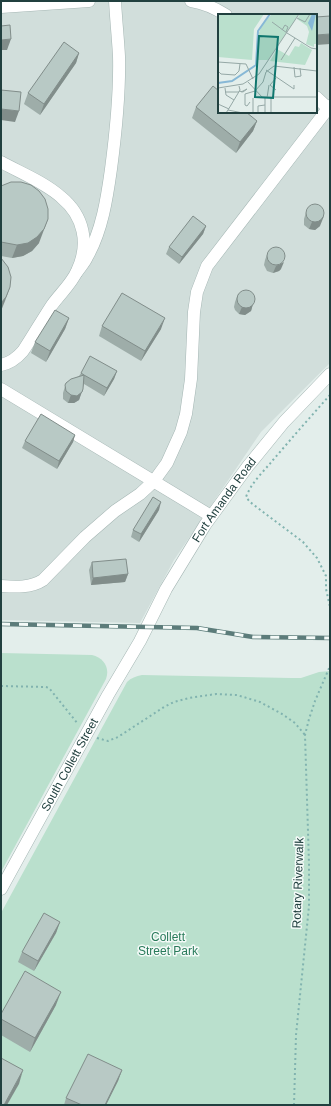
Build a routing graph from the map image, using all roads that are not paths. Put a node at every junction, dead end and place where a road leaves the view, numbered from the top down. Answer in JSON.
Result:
{"nodes":[{"id":1,"x":89,"y":1,"type":"edge"},
{"id":2,"x":115,"y":1,"type":"edge"},
{"id":3,"x":191,"y":1,"type":"edge"},
{"id":4,"x":43,"y":2,"type":"edge"},
{"id":5,"x":1,"y":7,"type":"edge"},
{"id":6,"x":224,"y":14,"type":"edge"},
{"id":7,"x":317,"y":98,"type":"edge"},
{"id":8,"x":329,"y":108,"type":"edge"},
{"id":9,"x":1,"y":162,"type":"edge"},
{"id":10,"x":77,"y":272,"type":"junction"},
{"id":11,"x":1,"y":365,"type":"edge"},
{"id":12,"x":330,"y":374,"type":"edge"},
{"id":13,"x":1,"y":389,"type":"edge"},
{"id":14,"x":154,"y":481,"type":"junction"},
{"id":15,"x":211,"y":516,"type":"junction"},
{"id":16,"x":1,"y":586,"type":"edge"},
{"id":17,"x":140,"y":641,"type":"joint"},
{"id":18,"x":1,"y":889,"type":"edge"}],
"edges":[{"from":1,"to":4,"type":"street"},
{"from":2,"to":10,"type":"street"},
{"from":3,"to":6,"type":"street"},
{"from":4,"to":5,"type":"street"},
{"from":7,"to":8,"type":"street"},
{"from":8,"to":14,"type":"street"},
{"from":9,"to":10,"type":"street"},
{"from":10,"to":11,"type":"street"},
{"from":12,"to":15,"type":"street","name":"Fort Amanda Road"},
{"from":13,"to":14,"type":"street"},
{"from":14,"to":15,"type":"street"},
{"from":14,"to":16,"type":"street"},
{"from":15,"to":17,"type":"street","name":"Fort Amanda Road"},
{"from":17,"to":18,"type":"street","name":"South Collett Street"}]}
